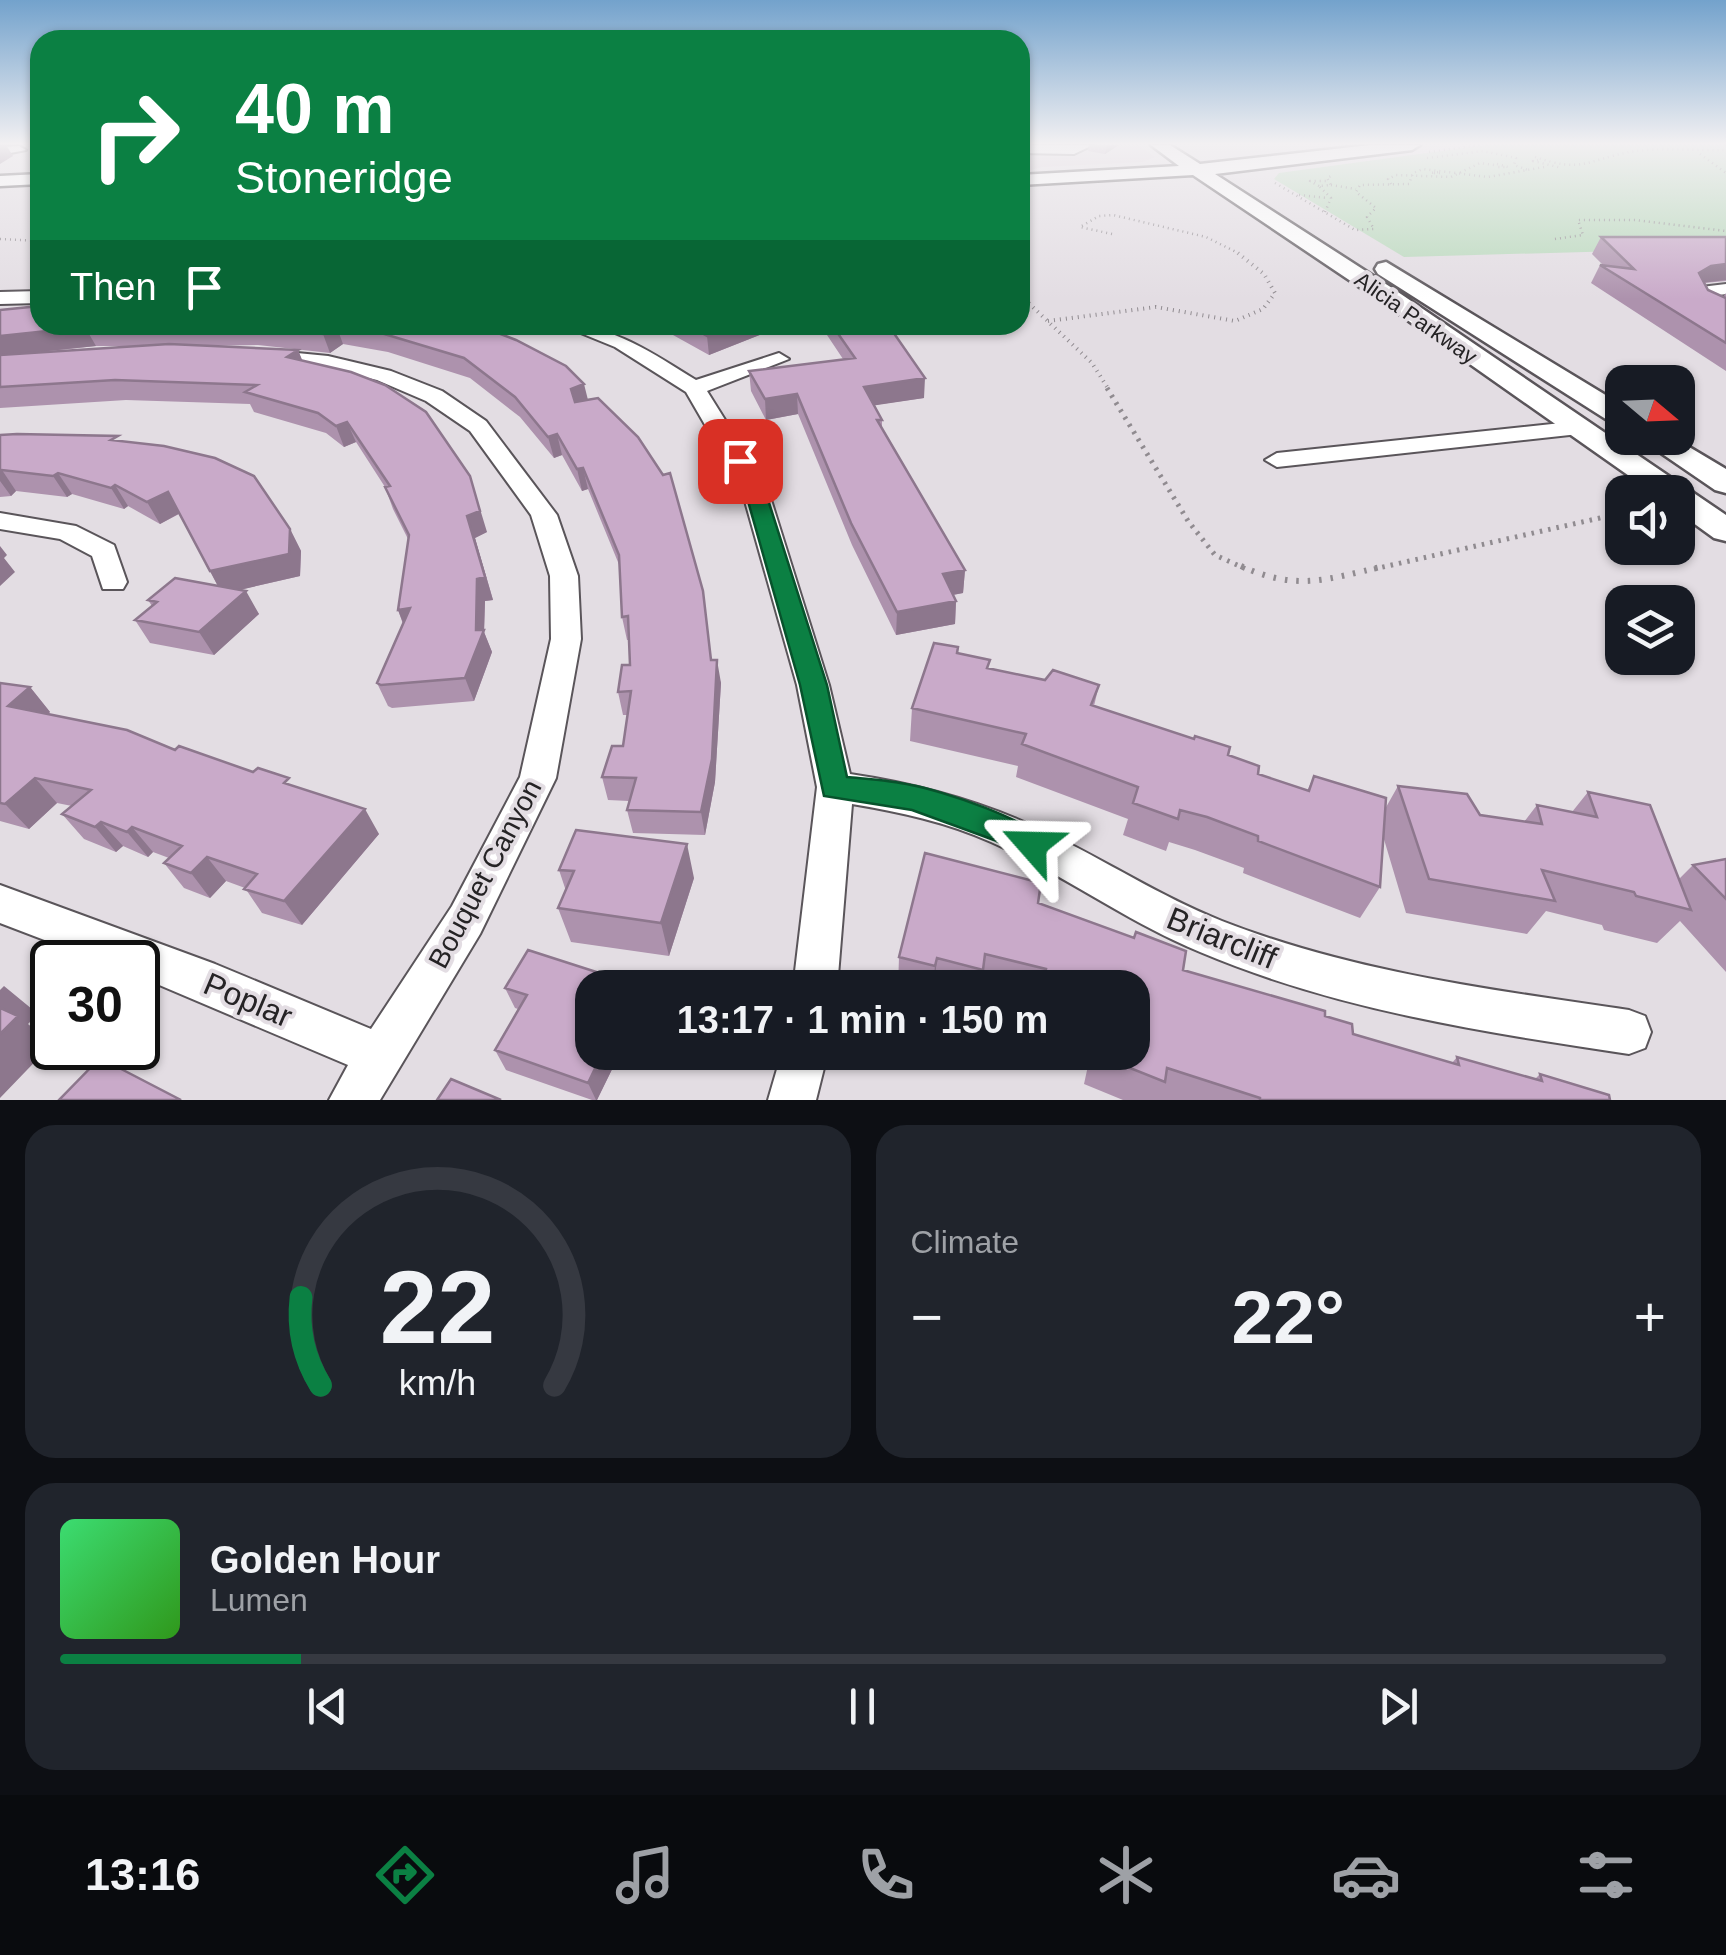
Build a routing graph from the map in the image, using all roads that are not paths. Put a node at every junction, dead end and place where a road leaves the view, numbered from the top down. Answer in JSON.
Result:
{"nodes":[{"id":1,"x":1249,"y":196,"type":"edge"},
{"id":2,"x":1272,"y":196,"type":"edge"},
{"id":3,"x":1726,"y":290,"type":"edge"},
{"id":4,"x":30,"y":297,"type":"edge"},
{"id":5,"x":0,"y":298,"type":"edge"},
{"id":6,"x":1726,"y":313,"type":"edge"},
{"id":7,"x":598,"y":335,"type":"edge"},
{"id":8,"x":240,"y":355,"type":"edge"},
{"id":9,"x":779,"y":358,"type":"dead end"},
{"id":10,"x":694,"y":388,"type":"junction"},
{"id":11,"x":1605,"y":406,"type":"edge"},
{"id":12,"x":1580,"y":428,"type":"junction"},
{"id":13,"x":1681,"y":455,"type":"edge"},
{"id":14,"x":1278,"y":460,"type":"dead end"},
{"id":15,"x":1648,"y":475,"type":"edge"},
{"id":16,"x":1726,"y":483,"type":"edge"},
{"id":17,"x":1695,"y":509,"type":"edge"},
{"id":18,"x":0,"y":521,"type":"edge"},
{"id":19,"x":1726,"y":531,"type":"edge"},
{"id":20,"x":114,"y":582,"type":"dead end"},
{"id":21,"x":834,"y":787,"type":"junction"},
{"id":22,"x":0,"y":904,"type":"edge"},
{"id":23,"x":817,"y":970,"type":"edge"},
{"id":24,"x":1630,"y":1032,"type":"dead end"},
{"id":25,"x":382,"y":1057,"type":"junction"},
{"id":26,"x":800,"y":1070,"type":"edge"},
{"id":27,"x":352,"y":1100,"type":"edge"},
{"id":28,"x":792,"y":1100,"type":"edge"}],
"edges":[{"from":1,"to":12,"type":"main road","name":"Alicia Parkway"},
{"from":2,"to":11,"type":"main road","name":"Alicia Parkway"},
{"from":3,"to":6,"type":"street"},
{"from":4,"to":5,"type":"street"},
{"from":7,"to":10,"type":"street"},
{"from":8,"to":25,"type":"street","name":"Bouquet Canyon"},
{"from":9,"to":10,"type":"street"},
{"from":10,"to":21,"type":"street"},
{"from":12,"to":14,"type":"street"},
{"from":12,"to":15,"type":"main road","name":"Alicia Parkway"},
{"from":13,"to":16,"type":"main road"},
{"from":17,"to":19,"type":"main road","name":"Alicia Parkway"},
{"from":18,"to":20,"type":"street"},
{"from":21,"to":23,"type":"street"},
{"from":21,"to":24,"type":"street","name":"Briarcliff"},
{"from":22,"to":25,"type":"street","name":"Poplar"},
{"from":25,"to":27,"type":"street","name":"Bouquet Canyon"},
{"from":26,"to":28,"type":"street"}]}
